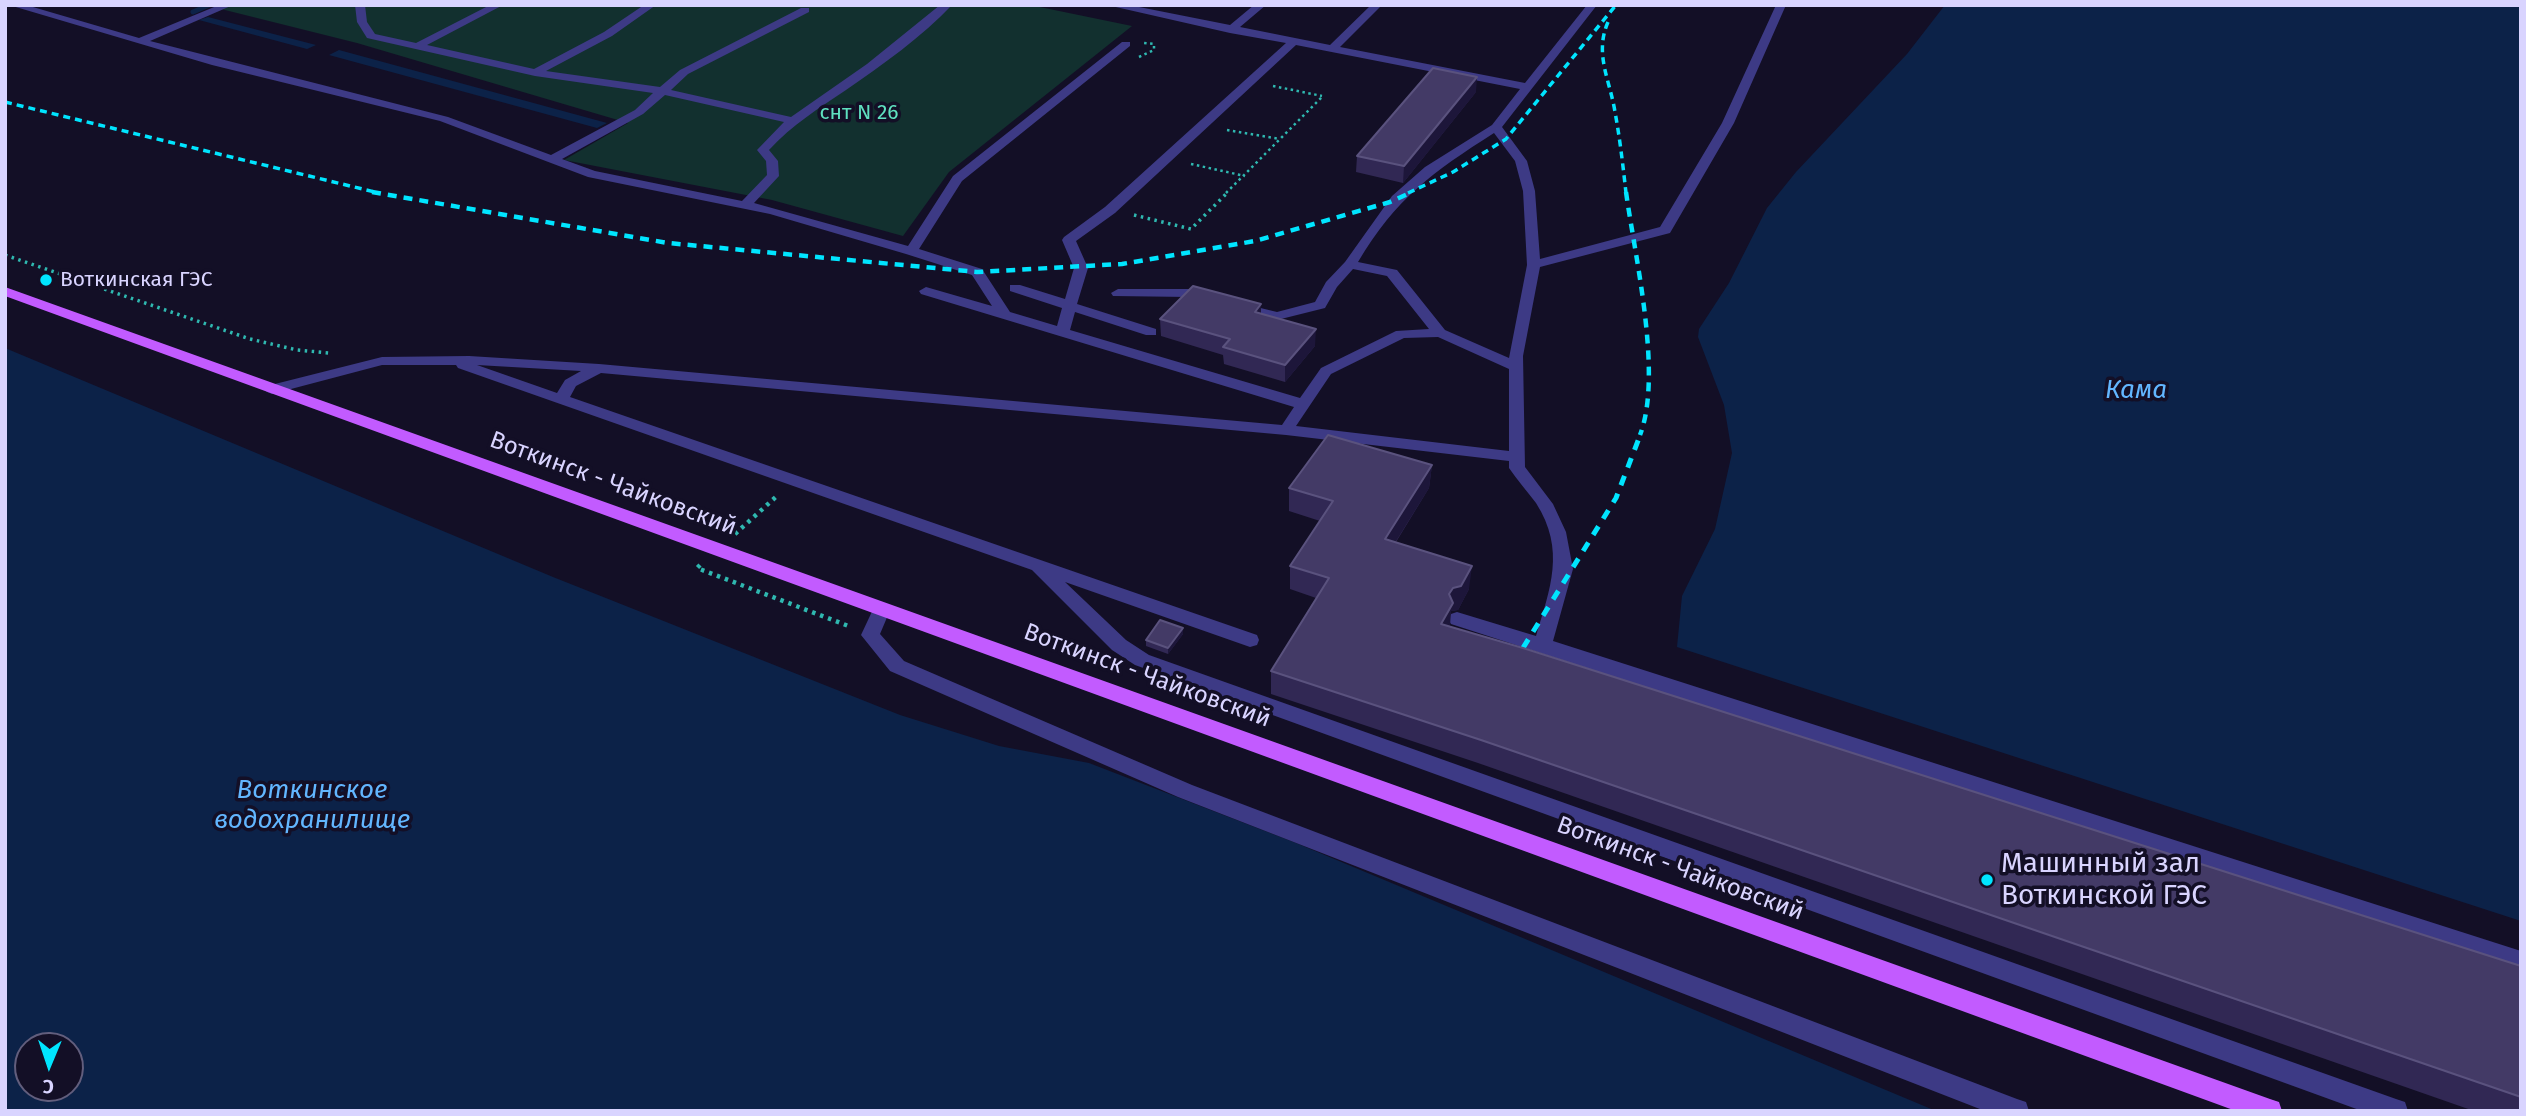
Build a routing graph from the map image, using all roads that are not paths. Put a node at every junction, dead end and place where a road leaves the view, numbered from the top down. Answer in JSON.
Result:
{"nodes":[{"id":1,"x":14,"y":5,"type":"edge"},
{"id":2,"x":228,"y":5,"type":"edge"},
{"id":3,"x":360,"y":5,"type":"edge"},
{"id":4,"x":498,"y":5,"type":"edge"},
{"id":5,"x":651,"y":5,"type":"edge"},
{"id":6,"x":947,"y":5,"type":"edge"},
{"id":7,"x":1112,"y":5,"type":"edge"},
{"id":8,"x":1261,"y":5,"type":"edge"},
{"id":9,"x":1377,"y":5,"type":"edge"},
{"id":10,"x":1592,"y":5,"type":"edge"},
{"id":11,"x":1781,"y":5,"type":"edge"},
{"id":12,"x":804,"y":10,"type":"dead end"},
{"id":13,"x":1230,"y":30,"type":"junction"},
{"id":14,"x":138,"y":42,"type":"junction"},
{"id":15,"x":1293,"y":42,"type":"junction"},
{"id":16,"x":1126,"y":44,"type":"dead end"},
{"id":17,"x":416,"y":47,"type":"junction"},
{"id":18,"x":1331,"y":50,"type":"junction"},
{"id":19,"x":535,"y":73,"type":"junction"},
{"id":20,"x":1527,"y":87,"type":"junction"},
{"id":21,"x":661,"y":91,"type":"junction"},
{"id":22,"x":791,"y":120,"type":"junction"},
{"id":23,"x":1496,"y":127,"type":"junction"},
{"id":24,"x":552,"y":159,"type":"junction"},
{"id":25,"x":745,"y":205,"type":"junction"},
{"id":26,"x":911,"y":251,"type":"junction"},
{"id":27,"x":1350,"y":264,"type":"junction"},
{"id":28,"x":1534,"y":265,"type":"junction"},
{"id":29,"x":1016,"y":289,"type":"dead end"},
{"id":30,"x":5,"y":291,"type":"edge"},
{"id":31,"x":926,"y":291,"type":"dead end"},
{"id":32,"x":1118,"y":293,"type":"dead end"},
{"id":33,"x":1069,"y":306,"type":"junction"},
{"id":34,"x":1003,"y":314,"type":"junction"},
{"id":35,"x":1062,"y":332,"type":"junction"},
{"id":36,"x":1151,"y":332,"type":"dead end"},
{"id":37,"x":1440,"y":333,"type":"junction"},
{"id":38,"x":446,"y":360,"type":"junction"},
{"id":39,"x":1516,"y":366,"type":"junction"},
{"id":40,"x":599,"y":368,"type":"junction"},
{"id":41,"x":272,"y":389,"type":"junction"},
{"id":42,"x":561,"y":399,"type":"junction"},
{"id":43,"x":1305,"y":405,"type":"junction"},
{"id":44,"x":1286,"y":430,"type":"junction"},
{"id":45,"x":1515,"y":457,"type":"junction"},
{"id":46,"x":1038,"y":566,"type":"junction"},
{"id":47,"x":882,"y":608,"type":"junction"},
{"id":48,"x":1457,"y":619,"type":"dead end"},
{"id":49,"x":1250,"y":640,"type":"dead end"},
{"id":50,"x":1543,"y":645,"type":"junction"},
{"id":51,"x":2521,"y":961,"type":"edge"},
{"id":52,"x":2017,"y":1111,"type":"edge"},
{"id":53,"x":2270,"y":1111,"type":"edge"},
{"id":54,"x":2396,"y":1111,"type":"edge"}],
"edges":[{"from":1,"to":14,"type":"lane"},
{"from":2,"to":14,"type":"lane"},
{"from":3,"to":17,"type":"lane"},
{"from":4,"to":17,"type":"lane"},
{"from":5,"to":19,"type":"lane"},
{"from":6,"to":22,"type":"lane"},
{"from":7,"to":13,"type":"lane"},
{"from":8,"to":13,"type":"lane"},
{"from":9,"to":18,"type":"lane"},
{"from":10,"to":20,"type":"lane"},
{"from":11,"to":28,"type":"lane"},
{"from":12,"to":21,"type":"lane"},
{"from":13,"to":15,"type":"lane"},
{"from":14,"to":24,"type":"lane"},
{"from":15,"to":18,"type":"lane"},
{"from":15,"to":33,"type":"lane"},
{"from":16,"to":26,"type":"lane"},
{"from":17,"to":19,"type":"lane"},
{"from":18,"to":20,"type":"lane"},
{"from":19,"to":21,"type":"lane"},
{"from":20,"to":23,"type":"lane"},
{"from":21,"to":22,"type":"lane"},
{"from":21,"to":24,"type":"lane"},
{"from":22,"to":25,"type":"lane"},
{"from":23,"to":27,"type":"lane"},
{"from":23,"to":28,"type":"lane"},
{"from":24,"to":25,"type":"lane"},
{"from":25,"to":26,"type":"lane"},
{"from":26,"to":34,"type":"lane"},
{"from":27,"to":32,"type":"lane"},
{"from":27,"to":37,"type":"lane"},
{"from":28,"to":39,"type":"lane"},
{"from":29,"to":33,"type":"lane"},
{"from":30,"to":41,"type":"main road","name":"Воткинск - Чайковский"},
{"from":31,"to":34,"type":"lane"},
{"from":33,"to":35,"type":"lane"},
{"from":33,"to":36,"type":"lane"},
{"from":34,"to":35,"type":"lane"},
{"from":35,"to":43,"type":"lane"},
{"from":37,"to":39,"type":"lane"},
{"from":37,"to":43,"type":"lane"},
{"from":38,"to":40,"type":"lane"},
{"from":38,"to":41,"type":"lane"},
{"from":38,"to":42,"type":"lane"},
{"from":39,"to":45,"type":"lane"},
{"from":40,"to":42,"type":"lane"},
{"from":40,"to":44,"type":"lane"},
{"from":41,"to":47,"type":"main road","name":"Воткинск - Чайковский"},
{"from":42,"to":46,"type":"lane"},
{"from":43,"to":44,"type":"lane"},
{"from":44,"to":45,"type":"lane"},
{"from":45,"to":50,"type":"lane"},
{"from":46,"to":49,"type":"lane"},
{"from":46,"to":54,"type":"lane"},
{"from":47,"to":52,"type":"lane"},
{"from":47,"to":53,"type":"main road","name":"Воткинск - Чайковский"},
{"from":48,"to":50,"type":"lane"},
{"from":50,"to":51,"type":"lane"}]}
